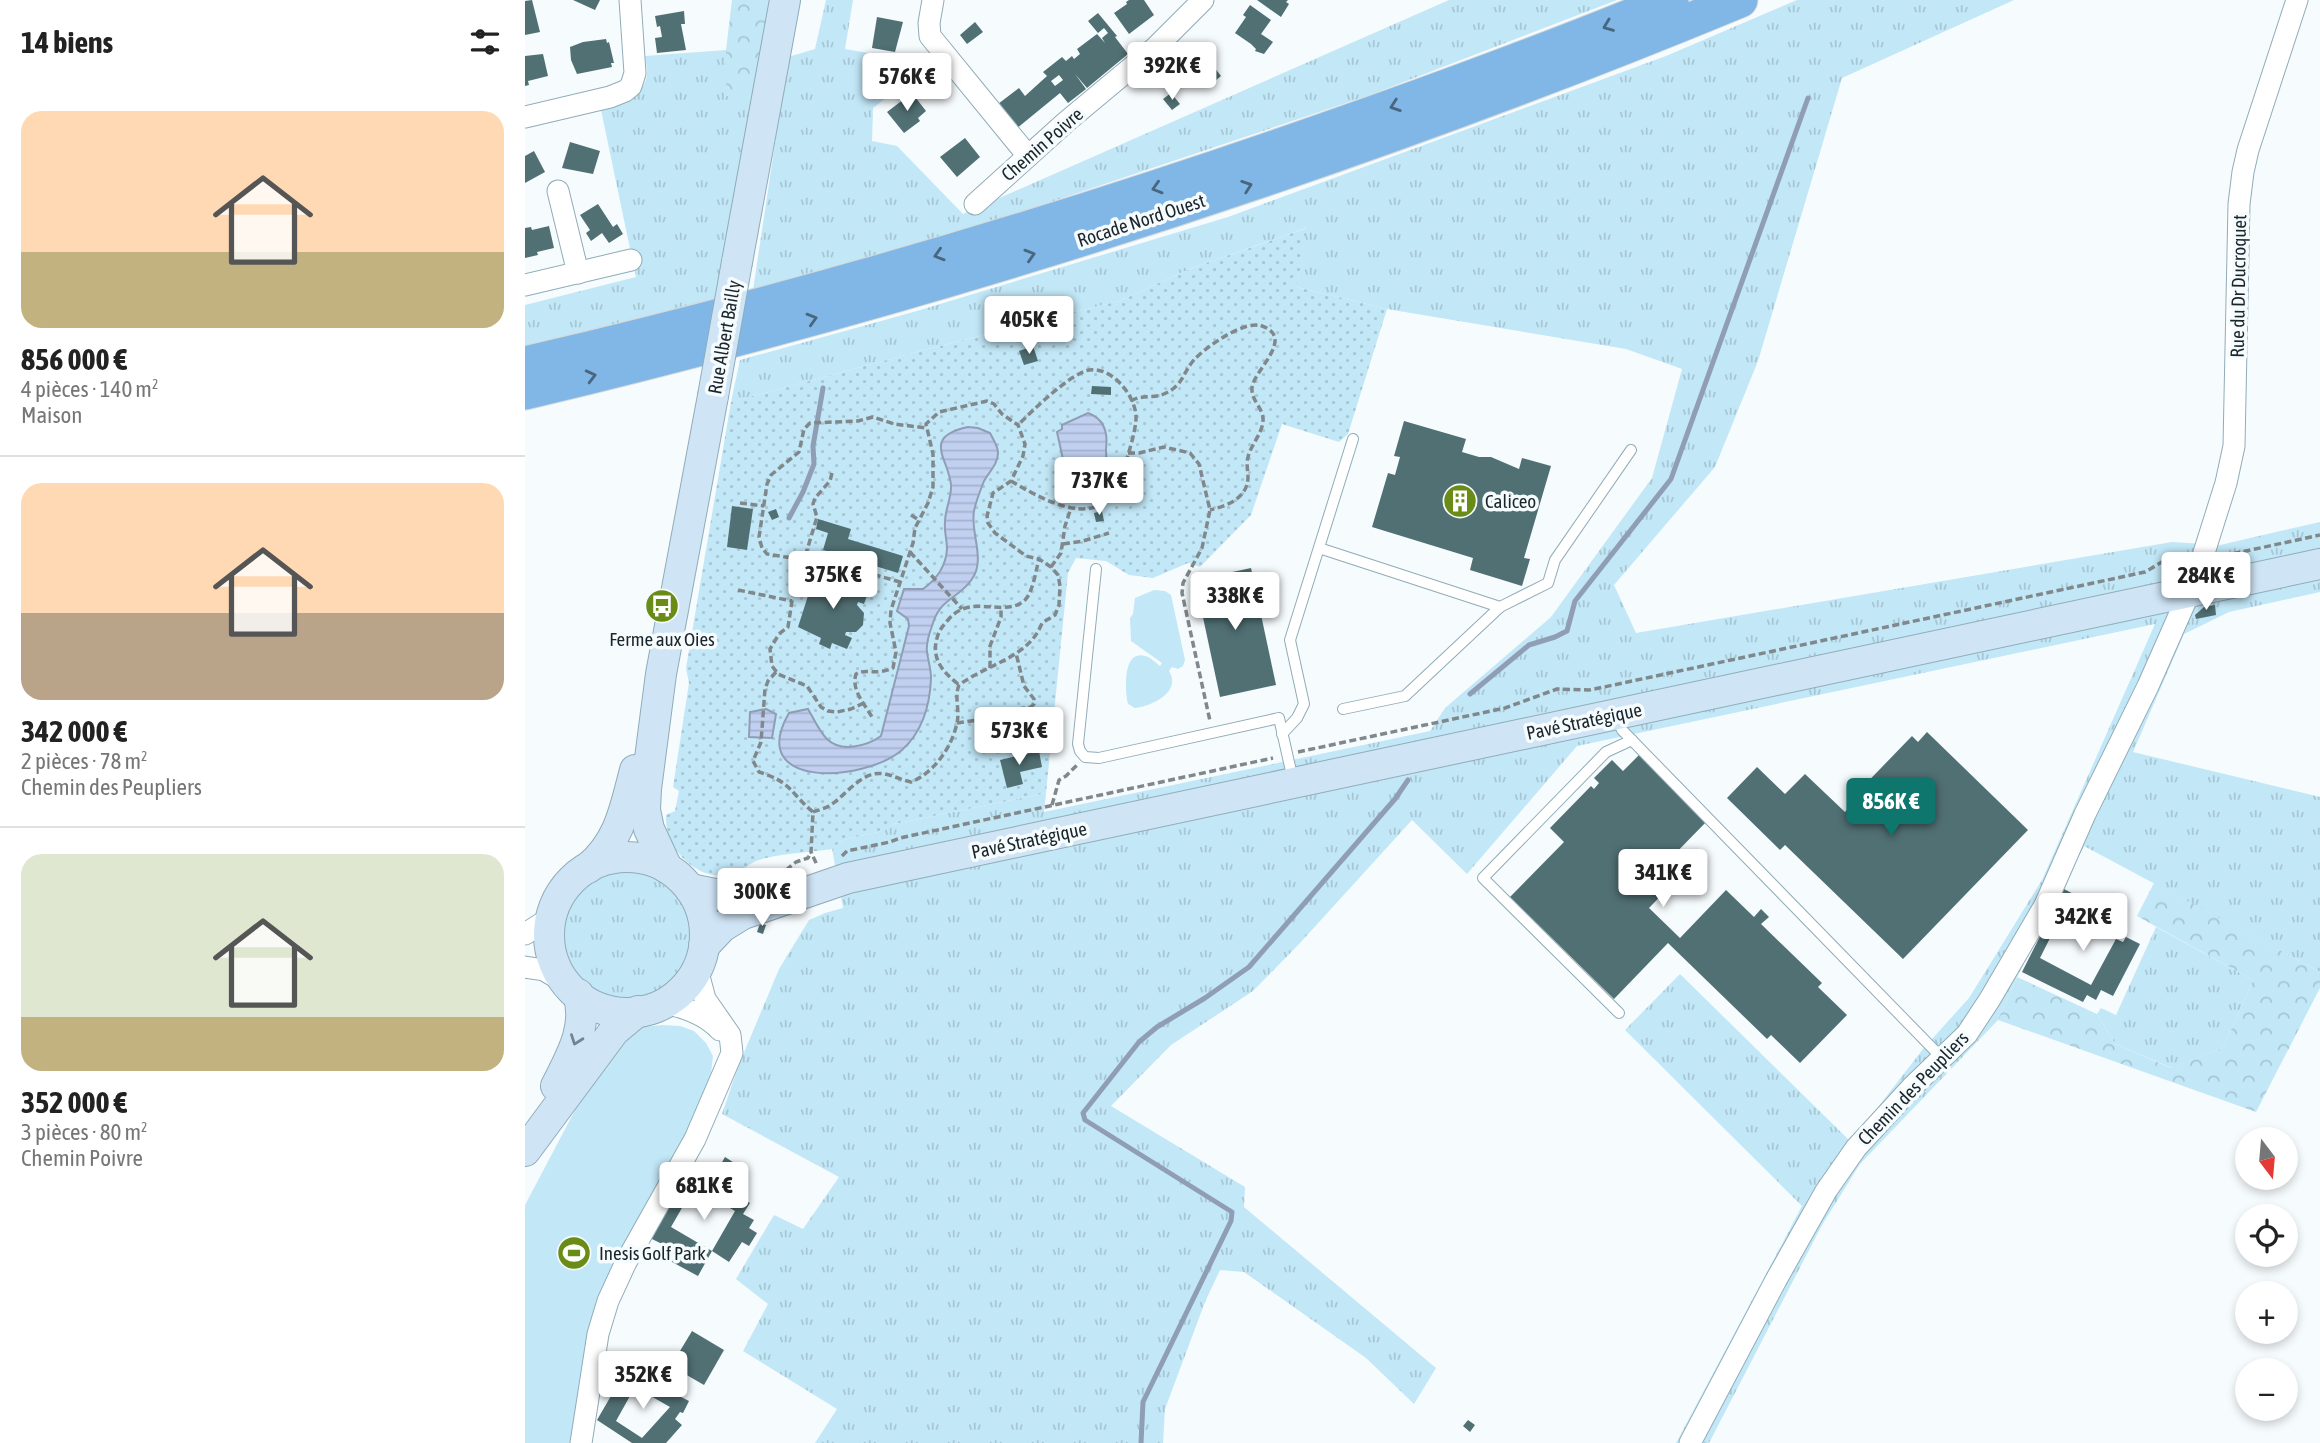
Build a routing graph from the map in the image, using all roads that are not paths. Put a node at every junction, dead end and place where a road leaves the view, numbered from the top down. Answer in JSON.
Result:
{"nodes":[{"id":1,"x":629,"y":0,"type":"edge"},
{"id":2,"x":785,"y":0,"type":"edge"},
{"id":3,"x":933,"y":0,"type":"edge"},
{"id":4,"x":1203,"y":0,"type":"edge"},
{"id":5,"x":1671,"y":0,"type":"edge"},
{"id":6,"x":1740,"y":0,"type":"edge"},
{"id":7,"x":2297,"y":0,"type":"edge"},
{"id":8,"x":525,"y":117,"type":"edge"},
{"id":9,"x":1028,"y":156,"type":"junction"},
{"id":10,"x":558,"y":191,"type":"dead end"},
{"id":11,"x":975,"y":204,"type":"dead end"},
{"id":12,"x":631,"y":260,"type":"dead end"},
{"id":13,"x":578,"y":273,"type":"junction"},
{"id":14,"x":525,"y":285,"type":"edge"},
{"id":15,"x":525,"y":364,"type":"edge"},
{"id":16,"x":525,"y":392,"type":"edge"},
{"id":17,"x":1353,"y":439,"type":"dead end"},
{"id":18,"x":1631,"y":450,"type":"dead end"},
{"id":19,"x":1319,"y":548,"type":"junction"},
{"id":20,"x":2320,"y":564,"type":"edge"},
{"id":21,"x":1096,"y":569,"type":"dead end"},
{"id":22,"x":2196,"y":576,"type":"junction"},
{"id":23,"x":1500,"y":607,"type":"junction"},
{"id":24,"x":661,"y":674,"type":"junction"},
{"id":25,"x":1343,"y":709,"type":"dead end"},
{"id":26,"x":1615,"y":714,"type":"junction"},
{"id":27,"x":1282,"y":734,"type":"junction"},
{"id":28,"x":1632,"y":740,"type":"junction"},
{"id":29,"x":1291,"y":769,"type":"junction"},
{"id":30,"x":847,"y":865,"type":"junction"},
{"id":31,"x":588,"y":868,"type":"junction"},
{"id":32,"x":667,"y":868,"type":"junction"},
{"id":33,"x":690,"y":889,"type":"junction"},
{"id":34,"x":552,"y":914,"type":"junction"},
{"id":35,"x":525,"y":934,"type":"edge"},
{"id":36,"x":700,"y":957,"type":"junction"},
{"id":37,"x":525,"y":967,"type":"edge"},
{"id":38,"x":572,"y":989,"type":"junction"},
{"id":39,"x":651,"y":1007,"type":"junction"},
{"id":40,"x":1619,"y":1013,"type":"dead end"},
{"id":41,"x":1942,"y":1058,"type":"junction"},
{"id":42,"x":730,"y":1061,"type":"junction"},
{"id":43,"x":525,"y":1141,"type":"edge"},
{"id":44,"x":525,"y":1152,"type":"edge"},
{"id":45,"x":581,"y":1443,"type":"edge"},
{"id":46,"x":1690,"y":1443,"type":"edge"}],
"edges":[{"from":1,"to":8,"type":"street"},
{"from":2,"to":24,"type":"main road","name":"Rue Albert Bailly","bridge":true},
{"from":3,"to":9,"type":"street"},
{"from":4,"to":9,"type":"street","name":"Chemin Poivre"},
{"from":5,"to":15,"type":"highway","name":"Rocade Nord Ouest","one_way":true},
{"from":16,"to":6,"type":"highway","name":"Rocade Nord Ouest","one_way":true},
{"from":7,"to":22,"type":"street","name":"Rue du Dr Ducroquet"},
{"from":9,"to":11,"type":"street","name":"Chemin Poivre"},
{"from":10,"to":13,"type":"street"},
{"from":12,"to":13,"type":"street"},
{"from":13,"to":14,"type":"street"},
{"from":17,"to":19,"type":"lane"},
{"from":18,"to":23,"type":"lane"},
{"from":19,"to":23,"type":"lane"},
{"from":19,"to":27,"type":"lane"},
{"from":20,"to":22,"type":"main road","name":"Pavé Stratégique"},
{"from":21,"to":27,"type":"lane"},
{"from":22,"to":26,"type":"main road","name":"Pavé Stratégique"},
{"from":22,"to":41,"type":"street","name":"Chemin des Peupliers"},
{"from":23,"to":25,"type":"lane"},
{"from":24,"to":31,"type":"main road","name":"Rue Albert Bailly"},
{"from":24,"to":32,"type":"main road","name":"Rue Albert Bailly"},
{"from":26,"to":28,"type":"lane"},
{"from":26,"to":29,"type":"main road","name":"Pavé Stratégique"},
{"from":27,"to":29,"type":"lane"},
{"from":28,"to":40,"type":"lane"},
{"from":28,"to":41,"type":"lane"},
{"from":29,"to":30,"type":"main road","name":"Pavé Stratégique"},
{"from":30,"to":33,"type":"main road","name":"Pavé Stratégique"},
{"from":30,"to":36,"type":"main road","name":"Pavé Stratégique"},
{"from":31,"to":32,"type":"main road"},
{"from":31,"to":34,"type":"main road"},
{"from":32,"to":33,"type":"main road"},
{"from":33,"to":36,"type":"main road"},
{"from":34,"to":35,"type":"street"},
{"from":34,"to":38,"type":"main road"},
{"from":36,"to":39,"type":"main road"},
{"from":36,"to":42,"type":"street"},
{"from":37,"to":38,"type":"street"},
{"from":38,"to":39,"type":"main road"},
{"from":38,"to":43,"type":"main road","one_way":true},
{"from":39,"to":42,"type":"street"},
{"from":39,"to":44,"type":"main road"},
{"from":41,"to":46,"type":"street","name":"Chemin des Peupliers"},
{"from":42,"to":45,"type":"street"}]}
